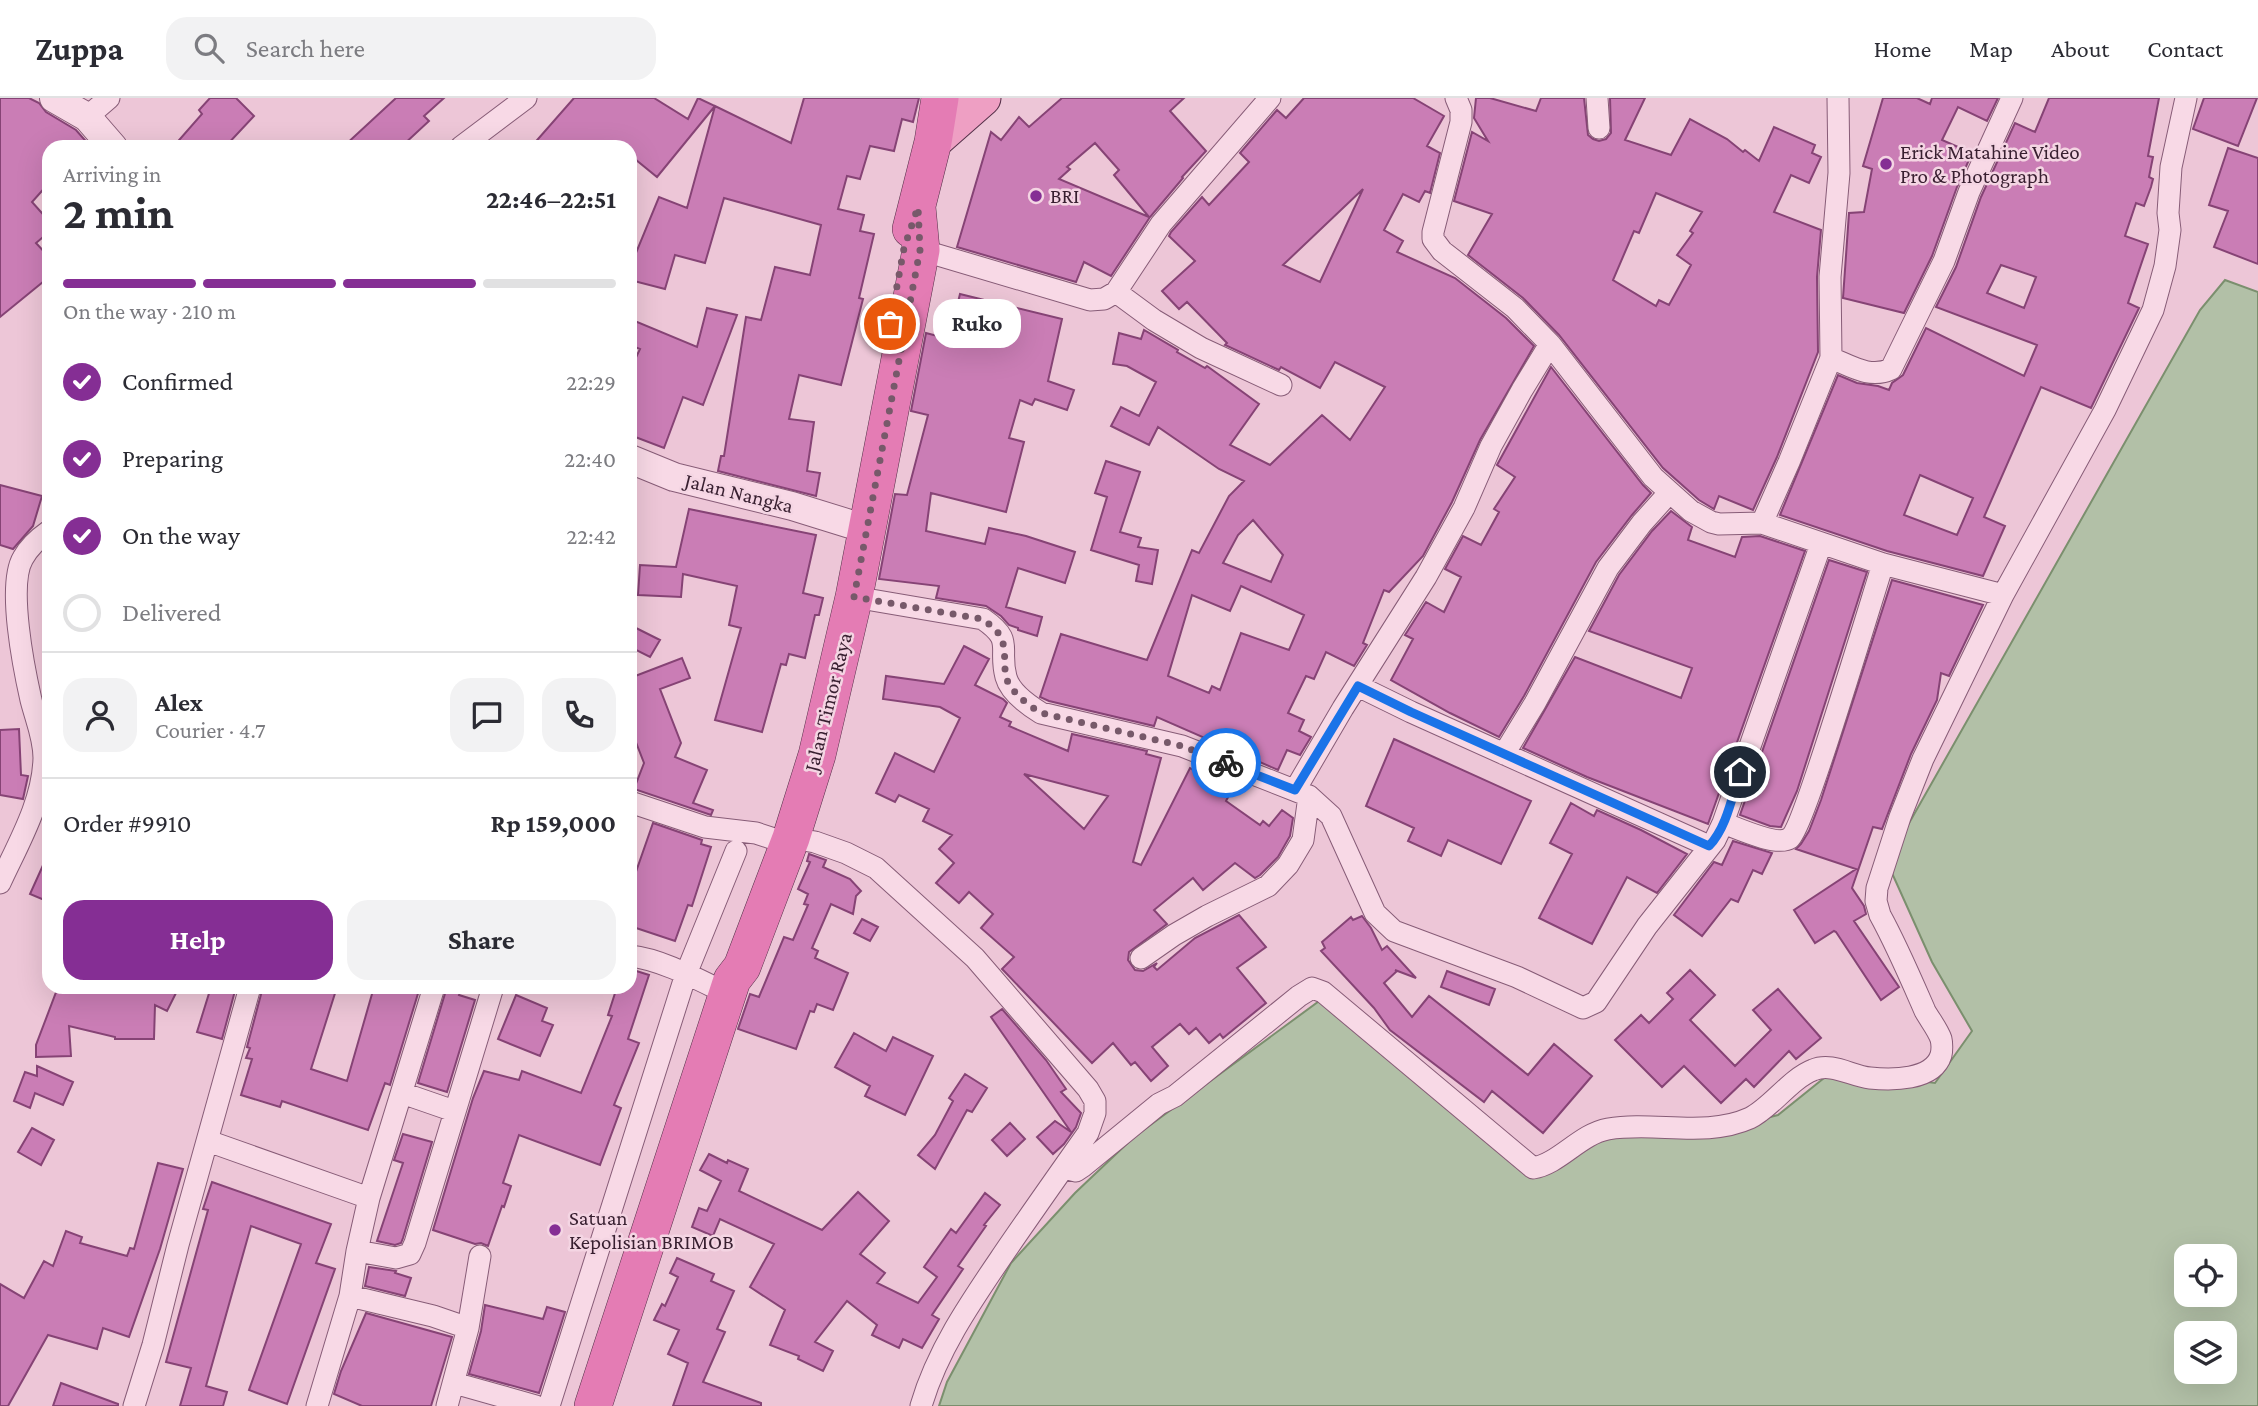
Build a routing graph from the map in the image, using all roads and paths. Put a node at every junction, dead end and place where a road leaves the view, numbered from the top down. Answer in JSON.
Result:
{"nodes":[{"id":1,"x":54,"y":98,"type":"edge"},
{"id":2,"x":110,"y":98,"type":"edge"},
{"id":3,"x":940,"y":98,"type":"edge"},
{"id":4,"x":983,"y":98,"type":"edge"},
{"id":5,"x":1270,"y":98,"type":"edge"},
{"id":6,"x":1456,"y":98,"type":"edge"},
{"id":7,"x":1597,"y":98,"type":"edge"},
{"id":8,"x":1838,"y":98,"type":"edge"},
{"id":9,"x":2012,"y":98,"type":"edge"},
{"id":10,"x":2186,"y":98,"type":"edge"},
{"id":11,"x":520,"y":99,"type":"edge"},
{"id":12,"x":87,"y":117,"type":"junction"},
{"id":13,"x":1600,"y":128,"type":"dead end"},
{"id":14,"x":107,"y":140,"type":"edge"},
{"id":15,"x":470,"y":140,"type":"edge"},
{"id":16,"x":933,"y":142,"type":"junction"},
{"id":17,"x":918,"y":207,"type":"junction"},
{"id":18,"x":920,"y":250,"type":"junction"},
{"id":19,"x":1116,"y":292,"type":"junction"},
{"id":20,"x":1550,"y":344,"type":"junction"},
{"id":21,"x":1831,"y":358,"type":"junction"},
{"id":22,"x":1281,"y":385,"type":"dead end"},
{"id":23,"x":637,"y":462,"type":"edge"},
{"id":24,"x":1669,"y":493,"type":"junction"},
{"id":25,"x":1762,"y":523,"type":"junction"},
{"id":26,"x":850,"y":524,"type":"junction"},
{"id":27,"x":42,"y":536,"type":"edge"},
{"id":28,"x":1821,"y":544,"type":"junction"},
{"id":29,"x":1883,"y":564,"type":"junction"},
{"id":30,"x":2003,"y":595,"type":"junction"},
{"id":31,"x":854,"y":597,"type":"junction"},
{"id":32,"x":1358,"y":686,"type":"junction"},
{"id":33,"x":42,"y":738,"type":"edge"},
{"id":34,"x":1504,"y":754,"type":"junction"},
{"id":35,"x":1302,"y":793,"type":"junction"},
{"id":36,"x":42,"y":797,"type":"edge"},
{"id":37,"x":637,"y":804,"type":"edge"},
{"id":38,"x":1723,"y":822,"type":"junction"},
{"id":39,"x":783,"y":839,"type":"junction"},
{"id":40,"x":1709,"y":846,"type":"junction"},
{"id":41,"x":736,"y":850,"type":"dead end"},
{"id":42,"x":0,"y":883,"type":"edge"},
{"id":43,"x":637,"y":957,"type":"edge"},
{"id":44,"x":1141,"y":958,"type":"dead end"},
{"id":45,"x":686,"y":974,"type":"junction"},
{"id":46,"x":730,"y":987,"type":"junction"},
{"id":47,"x":248,"y":994,"type":"edge"},
{"id":48,"x":432,"y":994,"type":"edge"},
{"id":49,"x":491,"y":994,"type":"edge"},
{"id":50,"x":402,"y":1093,"type":"junction"},
{"id":51,"x":454,"y":1111,"type":"junction"},
{"id":52,"x":208,"y":1142,"type":"junction"},
{"id":53,"x":1064,"y":1168,"type":"junction"},
{"id":54,"x":369,"y":1198,"type":"junction"},
{"id":55,"x":357,"y":1251,"type":"junction"},
{"id":56,"x":480,"y":1256,"type":"dead end"},
{"id":57,"x":351,"y":1296,"type":"junction"},
{"id":58,"x":468,"y":1328,"type":"junction"},
{"id":59,"x":454,"y":1383,"type":"junction"},
{"id":60,"x":134,"y":1406,"type":"edge"},
{"id":61,"x":317,"y":1406,"type":"edge"},
{"id":62,"x":447,"y":1406,"type":"edge"},
{"id":63,"x":536,"y":1406,"type":"edge"},
{"id":64,"x":549,"y":1406,"type":"edge"},
{"id":65,"x":593,"y":1406,"type":"edge"},
{"id":66,"x":921,"y":1406,"type":"edge"}],
"edges":[{"from":1,"to":12,"type":"street"},
{"from":2,"to":12,"type":"street"},
{"from":3,"to":16,"type":"highway","name":"Jalan Timor Raya"},
{"from":4,"to":16,"type":"main road"},
{"from":5,"to":19,"type":"street"},
{"from":6,"to":20,"type":"street"},
{"from":7,"to":13,"type":"street"},
{"from":8,"to":21,"type":"street"},
{"from":9,"to":21,"type":"street"},
{"from":10,"to":30,"type":"street"},
{"from":11,"to":15,"type":"street"},
{"from":12,"to":14,"type":"street"},
{"from":16,"to":17,"type":"highway","name":"Jalan Timor Raya"},
{"from":17,"to":18,"type":"highway","name":"Jalan Timor Raya"},
{"from":17,"to":26,"type":"highway","name":"Jalan Timor Raya"},
{"from":18,"to":19,"type":"street"},
{"from":18,"to":31,"type":"highway","name":"Jalan Timor Raya"},
{"from":19,"to":22,"type":"street"},
{"from":20,"to":24,"type":"street"},
{"from":20,"to":32,"type":"street"},
{"from":21,"to":25,"type":"street"},
{"from":23,"to":26,"type":"street","name":"Jalan Nangka"},
{"from":24,"to":25,"type":"street"},
{"from":24,"to":34,"type":"street"},
{"from":25,"to":28,"type":"street"},
{"from":26,"to":39,"type":"highway","name":"Jalan Timor Raya"},
{"from":27,"to":33,"type":"street"},
{"from":28,"to":29,"type":"street"},
{"from":28,"to":38,"type":"street"},
{"from":29,"to":30,"type":"street"},
{"from":29,"to":38,"type":"street"},
{"from":30,"to":53,"type":"street"},
{"from":31,"to":35,"type":"street"},
{"from":31,"to":39,"type":"highway","name":"Jalan Timor Raya"},
{"from":32,"to":34,"type":"street"},
{"from":32,"to":35,"type":"street"},
{"from":34,"to":40,"type":"street"},
{"from":35,"to":40,"type":"street"},
{"from":35,"to":44,"type":"street"},
{"from":36,"to":42,"type":"street"},
{"from":37,"to":39,"type":"street"},
{"from":38,"to":40,"type":"street"},
{"from":39,"to":46,"type":"highway","name":"Jalan Timor Raya"},
{"from":39,"to":53,"type":"street"},
{"from":41,"to":45,"type":"street"},
{"from":43,"to":45,"type":"street"},
{"from":45,"to":46,"type":"street"},
{"from":45,"to":64,"type":"street"},
{"from":46,"to":65,"type":"highway","name":"Jalan Timor Raya"},
{"from":47,"to":52,"type":"street"},
{"from":48,"to":50,"type":"street"},
{"from":49,"to":51,"type":"street"},
{"from":50,"to":51,"type":"street"},
{"from":50,"to":54,"type":"street"},
{"from":51,"to":55,"type":"street"},
{"from":52,"to":54,"type":"street"},
{"from":52,"to":60,"type":"street"},
{"from":53,"to":66,"type":"street"},
{"from":54,"to":55,"type":"street"},
{"from":55,"to":57,"type":"street"},
{"from":56,"to":58,"type":"street"},
{"from":57,"to":58,"type":"street"},
{"from":57,"to":61,"type":"street"},
{"from":58,"to":59,"type":"street"},
{"from":59,"to":62,"type":"street"},
{"from":59,"to":63,"type":"street"}]}
